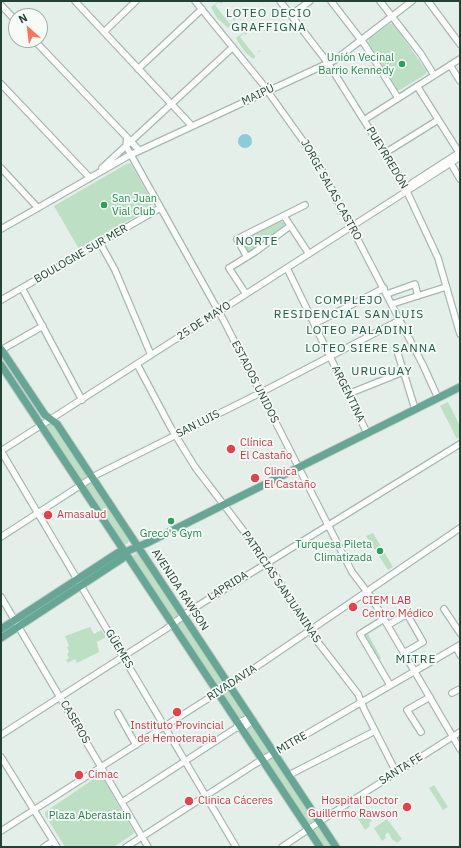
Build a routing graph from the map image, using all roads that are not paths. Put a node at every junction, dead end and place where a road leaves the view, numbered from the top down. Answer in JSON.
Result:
{"nodes":[{"id":1,"x":75,"y":1,"type":"edge"},
{"id":2,"x":136,"y":1,"type":"edge"},
{"id":3,"x":195,"y":1,"type":"edge"},
{"id":4,"x":280,"y":1,"type":"edge"},
{"id":5,"x":310,"y":1,"type":"edge"},
{"id":6,"x":332,"y":1,"type":"edge"},
{"id":7,"x":380,"y":1,"type":"edge"},
{"id":8,"x":412,"y":1,"type":"edge"},
{"id":9,"x":428,"y":1,"type":"edge"},
{"id":10,"x":1,"y":5,"type":"edge"},
{"id":11,"x":202,"y":9,"type":"junction"},
{"id":12,"x":8,"y":12,"type":"edge"},
{"id":13,"x":291,"y":15,"type":"junction"},
{"id":14,"x":392,"y":16,"type":"junction"},
{"id":15,"x":104,"y":32,"type":"junction"},
{"id":16,"x":361,"y":40,"type":"junction"},
{"id":17,"x":460,"y":44,"type":"edge"},
{"id":18,"x":233,"y":47,"type":"junction"},
{"id":19,"x":42,"y":48,"type":"edge"},
{"id":20,"x":460,"y":59,"type":"edge"},
{"id":21,"x":328,"y":63,"type":"junction"},
{"id":22,"x":450,"y":65,"type":"junction"},
{"id":23,"x":138,"y":68,"type":"junction"},
{"id":24,"x":434,"y":75,"type":"junction"},
{"id":25,"x":460,"y":81,"type":"edge"},
{"id":26,"x":1,"y":84,"type":"edge"},
{"id":27,"x":417,"y":86,"type":"junction"},
{"id":28,"x":268,"y":91,"type":"junction"},
{"id":29,"x":398,"y":98,"type":"junction"},
{"id":30,"x":172,"y":104,"type":"junction"},
{"id":31,"x":364,"y":120,"type":"junction"},
{"id":32,"x":438,"y":120,"type":"junction"},
{"id":33,"x":192,"y":126,"type":"junction"},
{"id":34,"x":129,"y":140,"type":"junction"},
{"id":35,"x":126,"y":146,"type":"junction"},
{"id":36,"x":139,"y":150,"type":"junction"},
{"id":37,"x":385,"y":153,"type":"junction"},
{"id":38,"x":131,"y":154,"type":"junction"},
{"id":39,"x":460,"y":154,"type":"edge"},
{"id":40,"x":450,"y":161,"type":"junction"},
{"id":41,"x":1,"y":168,"type":"edge"},
{"id":42,"x":92,"y":176,"type":"junction"},
{"id":43,"x":460,"y":179,"type":"edge"},
{"id":44,"x":407,"y":191,"type":"junction"},
{"id":45,"x":304,"y":205,"type":"dead end"},
{"id":46,"x":38,"y":208,"type":"junction"},
{"id":47,"x":160,"y":208,"type":"junction"},
{"id":48,"x":284,"y":216,"type":"junction"},
{"id":49,"x":290,"y":226,"type":"junction"},
{"id":50,"x":352,"y":226,"type":"junction"},
{"id":51,"x":1,"y":229,"type":"edge"},
{"id":52,"x":100,"y":243,"type":"junction"},
{"id":53,"x":309,"y":254,"type":"junction"},
{"id":54,"x":247,"y":257,"type":"junction"},
{"id":55,"x":286,"y":268,"type":"junction"},
{"id":56,"x":446,"y":287,"type":"junction"},
{"id":57,"x":22,"y":288,"type":"junction"},
{"id":58,"x":384,"y":288,"type":"junction"},
{"id":59,"x":246,"y":294,"type":"junction"},
{"id":60,"x":387,"y":294,"type":"junction"},
{"id":61,"x":418,"y":296,"type":"junction"},
{"id":62,"x":1,"y":300,"type":"edge"},
{"id":63,"x":392,"y":304,"type":"junction"},
{"id":64,"x":218,"y":312,"type":"junction"},
{"id":65,"x":400,"y":320,"type":"junction"},
{"id":66,"x":314,"y":324,"type":"junction"},
{"id":67,"x":43,"y":326,"type":"junction"},
{"id":68,"x":460,"y":334,"type":"edge"},
{"id":69,"x":1,"y":349,"type":"edge"},
{"id":70,"x":398,"y":354,"type":"dead end"},
{"id":71,"x":151,"y":355,"type":"junction"},
{"id":72,"x":330,"y":357,"type":"junction"},
{"id":73,"x":137,"y":364,"type":"junction"},
{"id":74,"x":1,"y":365,"type":"edge"},
{"id":75,"x":403,"y":372,"type":"junction"},
{"id":76,"x":460,"y":387,"type":"edge"},
{"id":77,"x":260,"y":393,"type":"junction"},
{"id":78,"x":348,"y":394,"type":"junction"},
{"id":79,"x":438,"y":398,"type":"junction"},
{"id":80,"x":82,"y":400,"type":"junction"},
{"id":81,"x":415,"y":409,"type":"junction"},
{"id":82,"x":51,"y":420,"type":"junction"},
{"id":83,"x":41,"y":426,"type":"junction"},
{"id":84,"x":367,"y":433,"type":"junction"},
{"id":85,"x":175,"y":435,"type":"junction"},
{"id":86,"x":460,"y":444,"type":"edge"},
{"id":87,"x":1,"y":451,"type":"edge"},
{"id":88,"x":299,"y":467,"type":"junction"},
{"id":89,"x":92,"y":478,"type":"junction"},
{"id":90,"x":81,"y":485,"type":"junction"},
{"id":91,"x":224,"y":505,"type":"junction"},
{"id":92,"x":38,"y":513,"type":"junction"},
{"id":93,"x":328,"y":525,"type":"junction"},
{"id":94,"x":460,"y":528,"type":"edge"},
{"id":95,"x":1,"y":537,"type":"edge"},
{"id":96,"x":138,"y":547,"type":"junction"},
{"id":97,"x":125,"y":552,"type":"junction"},
{"id":98,"x":267,"y":562,"type":"junction"},
{"id":99,"x":79,"y":582,"type":"junction"},
{"id":100,"x":366,"y":592,"type":"junction"},
{"id":101,"x":1,"y":597,"type":"edge"},
{"id":102,"x":444,"y":609,"type":"dead end"},
{"id":103,"x":183,"y":615,"type":"junction"},
{"id":104,"x":384,"y":619,"type":"junction"},
{"id":105,"x":17,"y":623,"type":"junction"},
{"id":106,"x":173,"y":624,"type":"junction"},
{"id":107,"x":388,"y":625,"type":"junction"},
{"id":108,"x":1,"y":629,"type":"edge"},
{"id":109,"x":310,"y":630,"type":"junction"},
{"id":110,"x":460,"y":633,"type":"edge"},
{"id":111,"x":1,"y":638,"type":"edge"},
{"id":112,"x":458,"y":646,"type":"edge"},
{"id":113,"x":404,"y":653,"type":"junction"},
{"id":114,"x":460,"y":655,"type":"edge"},
{"id":115,"x":123,"y":657,"type":"junction"},
{"id":116,"x":414,"y":671,"type":"junction"},
{"id":117,"x":229,"y":685,"type":"junction"},
{"id":118,"x":390,"y":685,"type":"junction"},
{"id":119,"x":460,"y":689,"type":"edge"},
{"id":120,"x":218,"y":692,"type":"junction"},
{"id":121,"x":452,"y":693,"type":"dead end"},
{"id":122,"x":60,"y":697,"type":"junction"},
{"id":123,"x":430,"y":697,"type":"junction"},
{"id":124,"x":361,"y":702,"type":"junction"},
{"id":125,"x":118,"y":713,"type":"dead end"},
{"id":126,"x":251,"y":719,"type":"junction"},
{"id":127,"x":164,"y":726,"type":"junction"},
{"id":128,"x":239,"y":727,"type":"junction"},
{"id":129,"x":375,"y":731,"type":"junction"},
{"id":130,"x":421,"y":732,"type":"dead end"},
{"id":131,"x":460,"y":732,"type":"edge"},
{"id":132,"x":1,"y":735,"type":"edge"},
{"id":133,"x":453,"y":736,"type":"junction"},
{"id":134,"x":136,"y":745,"type":"junction"},
{"id":135,"x":460,"y":749,"type":"edge"},
{"id":136,"x":274,"y":753,"type":"junction"},
{"id":137,"x":1,"y":757,"type":"edge"},
{"id":138,"x":263,"y":760,"type":"junction"},
{"id":139,"x":185,"y":761,"type":"junction"},
{"id":140,"x":101,"y":767,"type":"junction"},
{"id":141,"x":396,"y":772,"type":"junction"},
{"id":142,"x":289,"y":775,"type":"junction"},
{"id":143,"x":206,"y":796,"type":"junction"},
{"id":144,"x":122,"y":802,"type":"junction"},
{"id":145,"x":34,"y":810,"type":"junction"},
{"id":146,"x":319,"y":822,"type":"junction"},
{"id":147,"x":308,"y":830,"type":"junction"},
{"id":148,"x":1,"y":831,"type":"edge"},
{"id":149,"x":142,"y":837,"type":"junction"},
{"id":150,"x":54,"y":841,"type":"junction"},
{"id":151,"x":44,"y":847,"type":"edge"},
{"id":152,"x":57,"y":847,"type":"edge"},
{"id":153,"x":126,"y":847,"type":"edge"},
{"id":154,"x":148,"y":847,"type":"edge"},
{"id":155,"x":236,"y":847,"type":"edge"},
{"id":156,"x":282,"y":847,"type":"edge"},
{"id":157,"x":320,"y":847,"type":"edge"},
{"id":158,"x":336,"y":847,"type":"edge"}],
"edges":[{"from":1,"to":15,"type":"street"},
{"from":2,"to":15,"type":"street"},
{"from":3,"to":11,"type":"street","name":"JORGE SALAS CASTRO"},
{"from":4,"to":13,"type":"street","name":"PUEYRREDÓN"},
{"from":5,"to":13,"type":"street"},
{"from":6,"to":16,"type":"street"},
{"from":7,"to":14,"type":"street"},
{"from":8,"to":14,"type":"street","name":"MAIPÚ"},
{"from":9,"to":17,"type":"street"},
{"from":10,"to":12,"type":"street"},
{"from":11,"to":18,"type":"street","name":"JORGE SALAS CASTRO"},
{"from":11,"to":23,"type":"street"},
{"from":13,"to":21,"type":"street","name":"PUEYRREDÓN"},
{"from":14,"to":16,"type":"street","name":"MAIPÚ"},
{"from":14,"to":24,"type":"street"},
{"from":15,"to":23,"type":"street"},
{"from":16,"to":21,"type":"street","name":"MAIPÚ"},
{"from":16,"to":29,"type":"street"},
{"from":18,"to":28,"type":"street","name":"JORGE SALAS CASTRO"},
{"from":18,"to":30,"type":"street","name":"MAIPÚ"},
{"from":19,"to":34,"type":"street"},
{"from":20,"to":22,"type":"street"},
{"from":21,"to":28,"type":"street","name":"MAIPÚ"},
{"from":21,"to":31,"type":"street","name":"PUEYRREDÓN"},
{"from":22,"to":24,"type":"street"},
{"from":22,"to":25,"type":"street"},
{"from":23,"to":30,"type":"street"},
{"from":24,"to":27,"type":"street"},
{"from":26,"to":42,"type":"street"},
{"from":27,"to":29,"type":"street"},
{"from":27,"to":32,"type":"street"},
{"from":28,"to":33,"type":"street","name":"MAIPÚ"},
{"from":28,"to":50,"type":"street","name":"JORGE SALAS CASTRO"},
{"from":29,"to":31,"type":"street"},
{"from":30,"to":33,"type":"street"},
{"from":30,"to":34,"type":"street","name":"MAIPÚ"},
{"from":31,"to":37,"type":"street","name":"PUEYRREDÓN"},
{"from":32,"to":37,"type":"street"},
{"from":32,"to":39,"type":"street"},
{"from":33,"to":36,"type":"street","name":"MAIPÚ"},
{"from":34,"to":35,"type":"street","name":"MAIPÚ"},
{"from":34,"to":36,"type":"street"},
{"from":35,"to":38,"type":"street","name":"ESTADOS UNIDOS"},
{"from":35,"to":42,"type":"street","name":"MAIPÚ"},
{"from":36,"to":38,"type":"street","name":"MAIPÚ"},
{"from":37,"to":44,"type":"street","name":"PUEYRREDÓN"},
{"from":38,"to":42,"type":"street","name":"MAIPÚ"},
{"from":38,"to":47,"type":"street","name":"ESTADOS UNIDOS"},
{"from":39,"to":40,"type":"street","name":"25 DE MAYO"},
{"from":40,"to":43,"type":"street"},
{"from":40,"to":44,"type":"street","name":"25 DE MAYO"},
{"from":41,"to":46,"type":"street"},
{"from":42,"to":46,"type":"street","name":"MAIPÚ"},
{"from":44,"to":50,"type":"street","name":"25 DE MAYO"},
{"from":44,"to":56,"type":"street","name":"PUEYRREDÓN"},
{"from":45,"to":48,"type":"street"},
{"from":46,"to":51,"type":"street","name":"MAIPÚ"},
{"from":47,"to":52,"type":"street","name":"BOULOGNE SUR MER"},
{"from":47,"to":64,"type":"street","name":"ESTADOS UNIDOS"},
{"from":48,"to":49,"type":"street"},
{"from":48,"to":54,"type":"street"},
{"from":49,"to":53,"type":"street"},
{"from":49,"to":54,"type":"street"},
{"from":50,"to":53,"type":"street","name":"25 DE MAYO"},
{"from":50,"to":58,"type":"street","name":"JORGE SALAS CASTRO"},
{"from":52,"to":57,"type":"street","name":"BOULOGNE SUR MER"},
{"from":52,"to":71,"type":"street"},
{"from":53,"to":55,"type":"street","name":"25 DE MAYO"},
{"from":54,"to":59,"type":"street"},
{"from":55,"to":59,"type":"street","name":"25 DE MAYO"},
{"from":55,"to":66,"type":"street","name":"ARGENTINA"},
{"from":56,"to":61,"type":"street"},
{"from":56,"to":68,"type":"street","name":"PUEYRREDÓN"},
{"from":57,"to":62,"type":"street","name":"BOULOGNE SUR MER"},
{"from":57,"to":67,"type":"street"},
{"from":58,"to":60,"type":"street","name":"JORGE SALAS CASTRO"},
{"from":58,"to":66,"type":"street"},
{"from":59,"to":64,"type":"street","name":"25 DE MAYO"},
{"from":60,"to":61,"type":"street"},
{"from":60,"to":63,"type":"street","name":"JORGE SALAS CASTRO"},
{"from":61,"to":63,"type":"street"},
{"from":63,"to":65,"type":"street","name":"JORGE SALAS CASTRO"},
{"from":64,"to":71,"type":"street","name":"25 DE MAYO"},
{"from":64,"to":77,"type":"street","name":"ESTADOS UNIDOS"},
{"from":65,"to":72,"type":"street","name":"SAN LUIS"},
{"from":65,"to":79,"type":"street","name":"JORGE SALAS CASTRO"},
{"from":66,"to":72,"type":"street","name":"ARGENTINA"},
{"from":67,"to":69,"type":"street"},
{"from":67,"to":80,"type":"street"},
{"from":69,"to":82,"type":"main road","name":"AVENIDA RAWSON"},
{"from":70,"to":75,"type":"street"},
{"from":71,"to":73,"type":"street","name":"25 DE MAYO"},
{"from":72,"to":77,"type":"street","name":"SAN LUIS"},
{"from":72,"to":78,"type":"street","name":"ARGENTINA"},
{"from":73,"to":80,"type":"street","name":"25 DE MAYO"},
{"from":73,"to":85,"type":"street","name":"PATRICIAS SANJUANINAS"},
{"from":74,"to":83,"type":"main road"},
{"from":75,"to":78,"type":"street"},
{"from":75,"to":81,"type":"street"},
{"from":76,"to":79,"type":"main road"},
{"from":77,"to":85,"type":"street","name":"SAN LUIS"},
{"from":77,"to":88,"type":"street","name":"ESTADOS UNIDOS"},
{"from":78,"to":84,"type":"street","name":"ARGENTINA"},
{"from":79,"to":81,"type":"main road"},
{"from":80,"to":82,"type":"street","name":"25 DE MAYO"},
{"from":81,"to":84,"type":"main road"},
{"from":82,"to":83,"type":"street","name":"25 DE MAYO"},
{"from":82,"to":89,"type":"main road","name":"AVENIDA RAWSON"},
{"from":83,"to":87,"type":"street","name":"25 DE MAYO"},
{"from":83,"to":90,"type":"main road"},
{"from":84,"to":88,"type":"main road"},
{"from":85,"to":89,"type":"street","name":"SAN LUIS"},
{"from":85,"to":91,"type":"street","name":"PATRICIAS SANJUANINAS"},
{"from":86,"to":93,"type":"street","name":"LAPRIDA"},
{"from":87,"to":92,"type":"street","name":"GÜEMES"},
{"from":88,"to":91,"type":"main road"},
{"from":88,"to":93,"type":"street","name":"ESTADOS UNIDOS"},
{"from":89,"to":90,"type":"street","name":"SAN LUIS"},
{"from":89,"to":96,"type":"main road","name":"AVENIDA RAWSON"},
{"from":90,"to":92,"type":"street","name":"SAN LUIS"},
{"from":90,"to":97,"type":"main road"},
{"from":91,"to":96,"type":"main road"},
{"from":91,"to":98,"type":"street","name":"PATRICIAS SANJUANINAS"},
{"from":92,"to":95,"type":"street","name":"SAN LUIS"},
{"from":92,"to":99,"type":"street","name":"GÜEMES"},
{"from":93,"to":98,"type":"street","name":"LAPRIDA"},
{"from":93,"to":100,"type":"street","name":"ESTADOS UNIDOS"},
{"from":94,"to":100,"type":"street","name":"RIVADAVIA"},
{"from":96,"to":97,"type":"main road"},
{"from":96,"to":103,"type":"main road","name":"AVENIDA RAWSON"},
{"from":97,"to":99,"type":"main road"},
{"from":97,"to":106,"type":"main road"},
{"from":98,"to":103,"type":"street","name":"LAPRIDA"},
{"from":98,"to":109,"type":"street","name":"PATRICIAS SANJUANINAS"},
{"from":99,"to":105,"type":"main road"},
{"from":99,"to":115,"type":"street","name":"GÜEMES"},
{"from":100,"to":104,"type":"street","name":"ESTADOS UNIDOS"},
{"from":100,"to":109,"type":"street","name":"RIVADAVIA"},
{"from":101,"to":105,"type":"street","name":"CASEROS"},
{"from":102,"to":110,"type":"street"},
{"from":103,"to":106,"type":"street","name":"LAPRIDA"},
{"from":103,"to":117,"type":"main road","name":"AVENIDA RAWSON"},
{"from":104,"to":107,"type":"street","name":"ESTADOS UNIDOS"},
{"from":104,"to":118,"type":"street"},
{"from":105,"to":108,"type":"main road"},
{"from":105,"to":111,"type":"main road"},
{"from":105,"to":122,"type":"street","name":"CASEROS"},
{"from":106,"to":115,"type":"street","name":"LAPRIDA"},
{"from":106,"to":120,"type":"main road"},
{"from":107,"to":113,"type":"street","name":"ESTADOS UNIDOS"},
{"from":107,"to":113,"type":"street"},
{"from":109,"to":117,"type":"street","name":"RIVADAVIA"},
{"from":109,"to":124,"type":"street","name":"PATRICIAS SANJUANINAS"},
{"from":112,"to":114,"type":"street"},
{"from":112,"to":116,"type":"street","name":"MITRE"},
{"from":113,"to":116,"type":"street","name":"ESTADOS UNIDOS"},
{"from":115,"to":122,"type":"street","name":"LAPRIDA"},
{"from":115,"to":127,"type":"street","name":"GÜEMES"},
{"from":116,"to":118,"type":"street","name":"MITRE"},
{"from":116,"to":123,"type":"street","name":"ESTADOS UNIDOS"},
{"from":117,"to":120,"type":"street","name":"RIVADAVIA"},
{"from":117,"to":126,"type":"main road","name":"AVENIDA RAWSON"},
{"from":118,"to":124,"type":"street","name":"MITRE"},
{"from":119,"to":121,"type":"street"},
{"from":120,"to":127,"type":"street","name":"RIVADAVIA"},
{"from":120,"to":128,"type":"main road"},
{"from":122,"to":132,"type":"street","name":"LAPRIDA"},
{"from":122,"to":140,"type":"street","name":"CASEROS"},
{"from":123,"to":130,"type":"street"},
{"from":123,"to":133,"type":"street","name":"ESTADOS UNIDOS"},
{"from":124,"to":129,"type":"street","name":"PATRICIAS SANJUANINAS"},
{"from":124,"to":136,"type":"street","name":"MITRE"},
{"from":125,"to":134,"type":"street"},
{"from":126,"to":128,"type":"street"},
{"from":126,"to":136,"type":"main road","name":"AVENIDA RAWSON"},
{"from":127,"to":134,"type":"street","name":"RIVADAVIA"},
{"from":127,"to":139,"type":"street","name":"GÜEMES"},
{"from":128,"to":138,"type":"main road"},
{"from":128,"to":139,"type":"street"},
{"from":129,"to":141,"type":"street","name":"PATRICIAS SANJUANINAS"},
{"from":129,"to":142,"type":"street"},
{"from":131,"to":133,"type":"street","name":"SANTA FE"},
{"from":133,"to":135,"type":"street","name":"ESTADOS UNIDOS"},
{"from":133,"to":141,"type":"street","name":"SANTA FE"},
{"from":134,"to":140,"type":"street","name":"RIVADAVIA"},
{"from":136,"to":138,"type":"street","name":"MITRE"},
{"from":136,"to":142,"type":"main road","name":"AVENIDA RAWSON"},
{"from":137,"to":145,"type":"street"},
{"from":138,"to":143,"type":"street","name":"MITRE"},
{"from":138,"to":147,"type":"main road"},
{"from":139,"to":143,"type":"street","name":"GÜEMES"},
{"from":139,"to":144,"type":"street"},
{"from":140,"to":144,"type":"street","name":"CASEROS"},
{"from":140,"to":145,"type":"street","name":"RIVADAVIA"},
{"from":141,"to":146,"type":"street","name":"SANTA FE"},
{"from":142,"to":146,"type":"main road","name":"AVENIDA RAWSON"},
{"from":143,"to":149,"type":"street","name":"MITRE"},
{"from":143,"to":155,"type":"street","name":"GÜEMES"},
{"from":144,"to":149,"type":"street","name":"CASEROS"},
{"from":145,"to":148,"type":"street","name":"RIVADAVIA"},
{"from":145,"to":150,"type":"street"},
{"from":146,"to":147,"type":"street","name":"SANTA FE"},
{"from":146,"to":158,"type":"main road","name":"AVENIDA RAWSON"},
{"from":147,"to":156,"type":"street","name":"SANTA FE"},
{"from":147,"to":157,"type":"main road"},
{"from":149,"to":153,"type":"street","name":"MITRE"},
{"from":149,"to":154,"type":"street","name":"CASEROS"},
{"from":150,"to":151,"type":"street"},
{"from":150,"to":152,"type":"street"}]}
